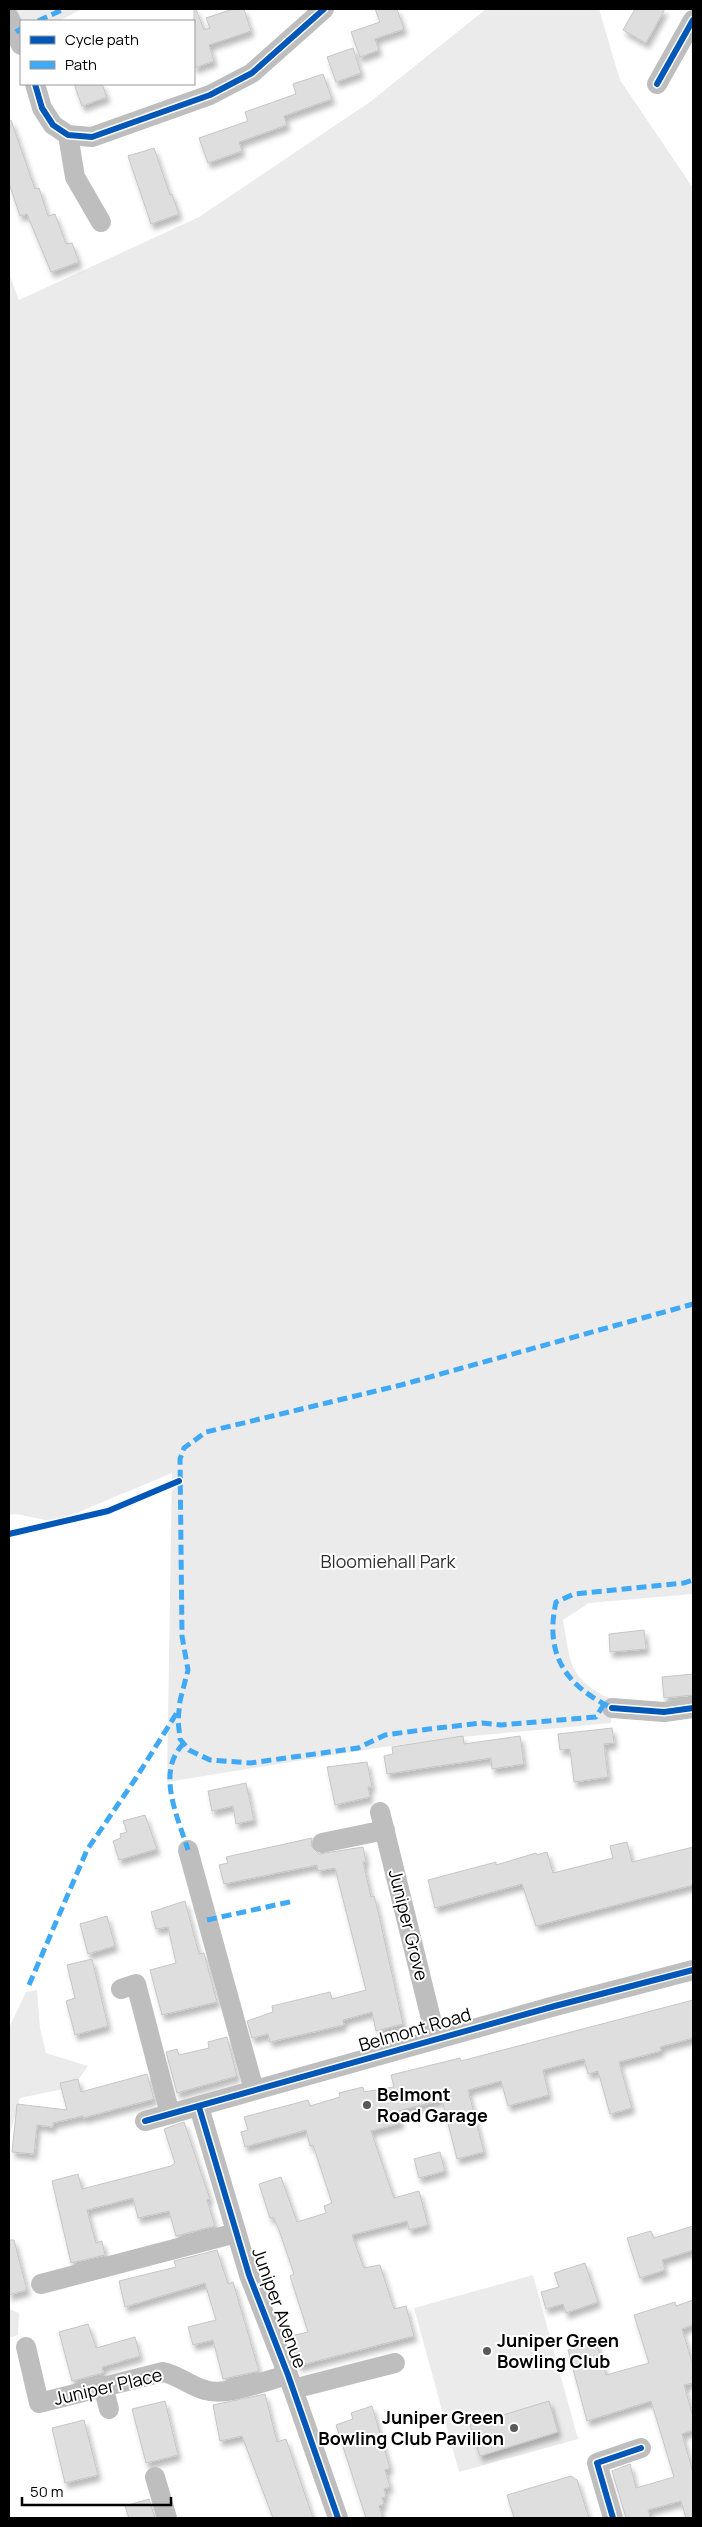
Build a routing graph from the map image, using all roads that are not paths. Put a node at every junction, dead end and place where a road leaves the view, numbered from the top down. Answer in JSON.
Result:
{"nodes":[{"id":1,"x":324,"y":9,"type":"edge"},
{"id":2,"x":9,"y":17,"type":"edge"},
{"id":3,"x":693,"y":20,"type":"edge"},
{"id":4,"x":20,"y":43,"type":"edge"},
{"id":5,"x":657,"y":84,"type":"dead end"},
{"id":6,"x":35,"y":85,"type":"edge"},
{"id":7,"x":68,"y":135,"type":"junction"},
{"id":8,"x":101,"y":222,"type":"dead end"},
{"id":9,"x":612,"y":1708,"type":"dead end"},
{"id":10,"x":693,"y":1708,"type":"edge"},
{"id":11,"x":322,"y":1843,"type":"dead end"},
{"id":12,"x":188,"y":1850,"type":"dead end"},
{"id":13,"x":693,"y":1970,"type":"edge"},
{"id":14,"x":121,"y":1989,"type":"dead end"},
{"id":15,"x":436,"y":2039,"type":"junction"},
{"id":16,"x":254,"y":2090,"type":"junction"},
{"id":17,"x":199,"y":2107,"type":"junction"},
{"id":18,"x":170,"y":2114,"type":"junction"},
{"id":19,"x":145,"y":2121,"type":"dead end"},
{"id":20,"x":236,"y":2233,"type":"junction"},
{"id":21,"x":41,"y":2284,"type":"dead end"},
{"id":22,"x":26,"y":2348,"type":"dead end"},
{"id":23,"x":395,"y":2363,"type":"dead end"},
{"id":24,"x":291,"y":2382,"type":"junction"},
{"id":25,"x":103,"y":2386,"type":"junction"},
{"id":26,"x":109,"y":2409,"type":"dead end"},
{"id":27,"x":641,"y":2448,"type":"dead end"},
{"id":28,"x":155,"y":2477,"type":"dead end"},
{"id":29,"x":167,"y":2518,"type":"edge"},
{"id":30,"x":338,"y":2518,"type":"edge"},
{"id":31,"x":613,"y":2518,"type":"edge"}],
"edges":[{"from":1,"to":7,"type":"street"},
{"from":2,"to":4,"type":"street"},
{"from":3,"to":5,"type":"street"},
{"from":6,"to":7,"type":"street"},
{"from":7,"to":8,"type":"street"},
{"from":9,"to":10,"type":"street"},
{"from":11,"to":15,"type":"street","name":"Juniper Grove"},
{"from":12,"to":16,"type":"street"},
{"from":13,"to":15,"type":"street","name":"Belmont Road"},
{"from":14,"to":18,"type":"street"},
{"from":15,"to":16,"type":"street","name":"Belmont Road"},
{"from":16,"to":17,"type":"street","name":"Belmont Road"},
{"from":17,"to":18,"type":"street","name":"Belmont Road"},
{"from":17,"to":20,"type":"street","name":"Juniper Avenue"},
{"from":18,"to":19,"type":"street","name":"Belmont Road"},
{"from":20,"to":21,"type":"street"},
{"from":20,"to":24,"type":"street","name":"Juniper Avenue"},
{"from":22,"to":25,"type":"street","name":"Juniper Place"},
{"from":23,"to":24,"type":"street","name":"Juniper Place"},
{"from":24,"to":25,"type":"street","name":"Juniper Place"},
{"from":24,"to":30,"type":"street","name":"Juniper Avenue"},
{"from":25,"to":26,"type":"street"},
{"from":27,"to":31,"type":"street"},
{"from":28,"to":29,"type":"street"}]}
